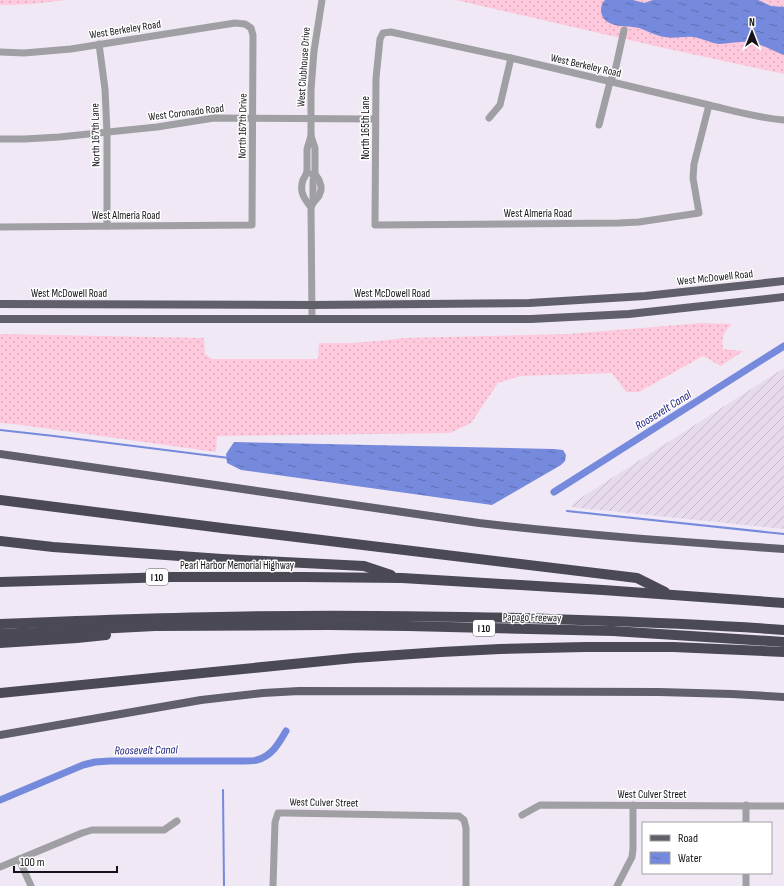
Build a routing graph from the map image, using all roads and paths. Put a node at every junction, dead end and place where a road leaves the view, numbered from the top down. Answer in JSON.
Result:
{"nodes":[{"id":1,"x":322,"y":0,"type":"edge"},
{"id":2,"x":251,"y":28,"type":"joint"},
{"id":3,"x":624,"y":30,"type":"dead end"},
{"id":4,"x":383,"y":33,"type":"joint"},
{"id":5,"x":98,"y":44,"type":"junction"},
{"id":6,"x":0,"y":52,"type":"edge"},
{"id":7,"x":511,"y":58,"type":"junction"},
{"id":8,"x":610,"y":82,"type":"junction"},
{"id":9,"x":709,"y":105,"type":"junction"},
{"id":10,"x":253,"y":118,"type":"junction"},
{"id":11,"x":489,"y":118,"type":"dead end"},
{"id":12,"x":311,"y":119,"type":"junction"},
{"id":13,"x":375,"y":119,"type":"junction"},
{"id":14,"x":784,"y":120,"type":"edge"},
{"id":15,"x":599,"y":125,"type":"dead end"},
{"id":16,"x":106,"y":132,"type":"junction"},
{"id":17,"x":311,"y":136,"type":"junction"},
{"id":18,"x":0,"y":139,"type":"edge"},
{"id":19,"x":306,"y":174,"type":"junction"},
{"id":20,"x":315,"y":174,"type":"junction"},
{"id":21,"x":312,"y":205,"type":"junction"},
{"id":22,"x":375,"y":224,"type":"joint"},
{"id":23,"x":252,"y":225,"type":"joint"},
{"id":24,"x":107,"y":226,"type":"junction"},
{"id":25,"x":0,"y":227,"type":"edge"},
{"id":26,"x":784,"y":281,"type":"edge"},
{"id":27,"x":784,"y":297,"type":"edge"},
{"id":28,"x":0,"y":304,"type":"edge"},
{"id":29,"x":312,"y":305,"type":"junction"},
{"id":30,"x":0,"y":319,"type":"edge"},
{"id":31,"x":312,"y":319,"type":"junction"},
{"id":32,"x":0,"y":454,"type":"edge"},
{"id":33,"x":0,"y":500,"type":"edge"},
{"id":34,"x":0,"y":541,"type":"edge"},
{"id":35,"x":784,"y":549,"type":"edge"},
{"id":36,"x":402,"y":578,"type":"junction"},
{"id":37,"x":0,"y":582,"type":"edge"},
{"id":38,"x":671,"y":594,"type":"junction"},
{"id":39,"x":784,"y":603,"type":"edge"},
{"id":40,"x":0,"y":624,"type":"edge"},
{"id":41,"x":184,"y":626,"type":"junction"},
{"id":42,"x":784,"y":630,"type":"edge"},
{"id":43,"x":0,"y":634,"type":"edge"},
{"id":44,"x":784,"y":642,"type":"edge"},
{"id":45,"x":0,"y":643,"type":"edge"},
{"id":46,"x":784,"y":652,"type":"edge"},
{"id":47,"x":0,"y":693,"type":"edge"},
{"id":48,"x":784,"y":697,"type":"edge"},
{"id":49,"x":0,"y":734,"type":"edge"},
{"id":50,"x":633,"y":805,"type":"junction"},
{"id":51,"x":746,"y":805,"type":"junction"},
{"id":52,"x":784,"y":806,"type":"edge"},
{"id":53,"x":522,"y":814,"type":"dead end"},
{"id":54,"x":177,"y":822,"type":"dead end"},
{"id":55,"x":746,"y":822,"type":"edge"},
{"id":56,"x":19,"y":859,"type":"junction"},
{"id":57,"x":0,"y":867,"type":"edge"},
{"id":58,"x":746,"y":874,"type":"edge"},
{"id":59,"x":31,"y":886,"type":"edge"},
{"id":60,"x":273,"y":886,"type":"edge"},
{"id":61,"x":466,"y":886,"type":"edge"},
{"id":62,"x":617,"y":886,"type":"edge"},
{"id":63,"x":746,"y":886,"type":"edge"}],
"edges":[{"from":1,"to":12,"type":"street","name":"West Clubhouse Drive"},
{"from":2,"to":5,"type":"street","name":"West Berkeley Road"},
{"from":2,"to":10,"type":"street","name":"North 167th Drive"},
{"from":3,"to":8,"type":"street"},
{"from":4,"to":7,"type":"street","name":"West Berkeley Road"},
{"from":4,"to":13,"type":"street","name":"North 165th Lane"},
{"from":5,"to":6,"type":"street","name":"West Berkeley Road"},
{"from":5,"to":16,"type":"street","name":"North 167th Lane"},
{"from":7,"to":8,"type":"street","name":"West Berkeley Road"},
{"from":7,"to":11,"type":"street"},
{"from":8,"to":9,"type":"street","name":"West Berkeley Road"},
{"from":8,"to":15,"type":"street"},
{"from":9,"to":14,"type":"street","name":"West Berkeley Road"},
{"from":9,"to":22,"type":"street","name":"West Almeria Road"},
{"from":10,"to":12,"type":"street","name":"West Coronado Road"},
{"from":10,"to":16,"type":"street","name":"West Coronado Road"},
{"from":10,"to":23,"type":"street","name":"North 167th Drive"},
{"from":12,"to":13,"type":"street","name":"West Coronado Road"},
{"from":12,"to":17,"type":"street","name":"West Clubhouse Drive"},
{"from":13,"to":22,"type":"street","name":"North 165th Lane"},
{"from":16,"to":18,"type":"street","name":"West Coronado Road"},
{"from":16,"to":24,"type":"street","name":"North 167th Lane"},
{"from":17,"to":19,"type":"street","name":"West Clubhouse Drive"},
{"from":17,"to":20,"type":"street","name":"West Clubhouse Drive"},
{"from":19,"to":20,"type":"street"},
{"from":19,"to":21,"type":"street","name":"West Clubhouse Drive"},
{"from":20,"to":21,"type":"street","name":"West Clubhouse Drive"},
{"from":21,"to":29,"type":"street","name":"West Clubhouse Drive"},
{"from":23,"to":24,"type":"street","name":"West Almeria Road"},
{"from":24,"to":25,"type":"street","name":"West Almeria Road"},
{"from":26,"to":29,"type":"main road","name":"West McDowell Road"},
{"from":27,"to":31,"type":"main road"},
{"from":28,"to":29,"type":"main road","name":"West McDowell Road"},
{"from":29,"to":31,"type":"street","name":"West Clubhouse Drive"},
{"from":30,"to":31,"type":"main road"},
{"from":32,"to":35,"type":"main road"},
{"from":33,"to":38,"type":"highway"},
{"from":34,"to":36,"type":"highway"},
{"from":36,"to":37,"type":"highway","name":"Pearl Harbor Memorial Highway","number":"I 10"},
{"from":36,"to":38,"type":"highway","number":"I 10"},
{"from":38,"to":39,"type":"highway","number":"I 10"},
{"from":40,"to":42,"type":"highway"},
{"from":41,"to":43,"type":"highway","number":"I 10"},
{"from":41,"to":44,"type":"highway","name":"Papago Freeway","number":"I 10"},
{"from":41,"to":45,"type":"highway"},
{"from":46,"to":47,"type":"highway"},
{"from":48,"to":49,"type":"main road"},
{"from":50,"to":51,"type":"street","name":"West Culver Street"},
{"from":50,"to":53,"type":"street","name":"West Culver Street"},
{"from":50,"to":62,"type":"street"},
{"from":51,"to":52,"type":"street","name":"West Culver Street"},
{"from":51,"to":55,"type":"street"},
{"from":54,"to":56,"type":"street"},
{"from":56,"to":57,"type":"street"},
{"from":56,"to":59,"type":"street"},
{"from":58,"to":63,"type":"street"},
{"from":60,"to":61,"type":"street","name":"West Culver Street"}]}
